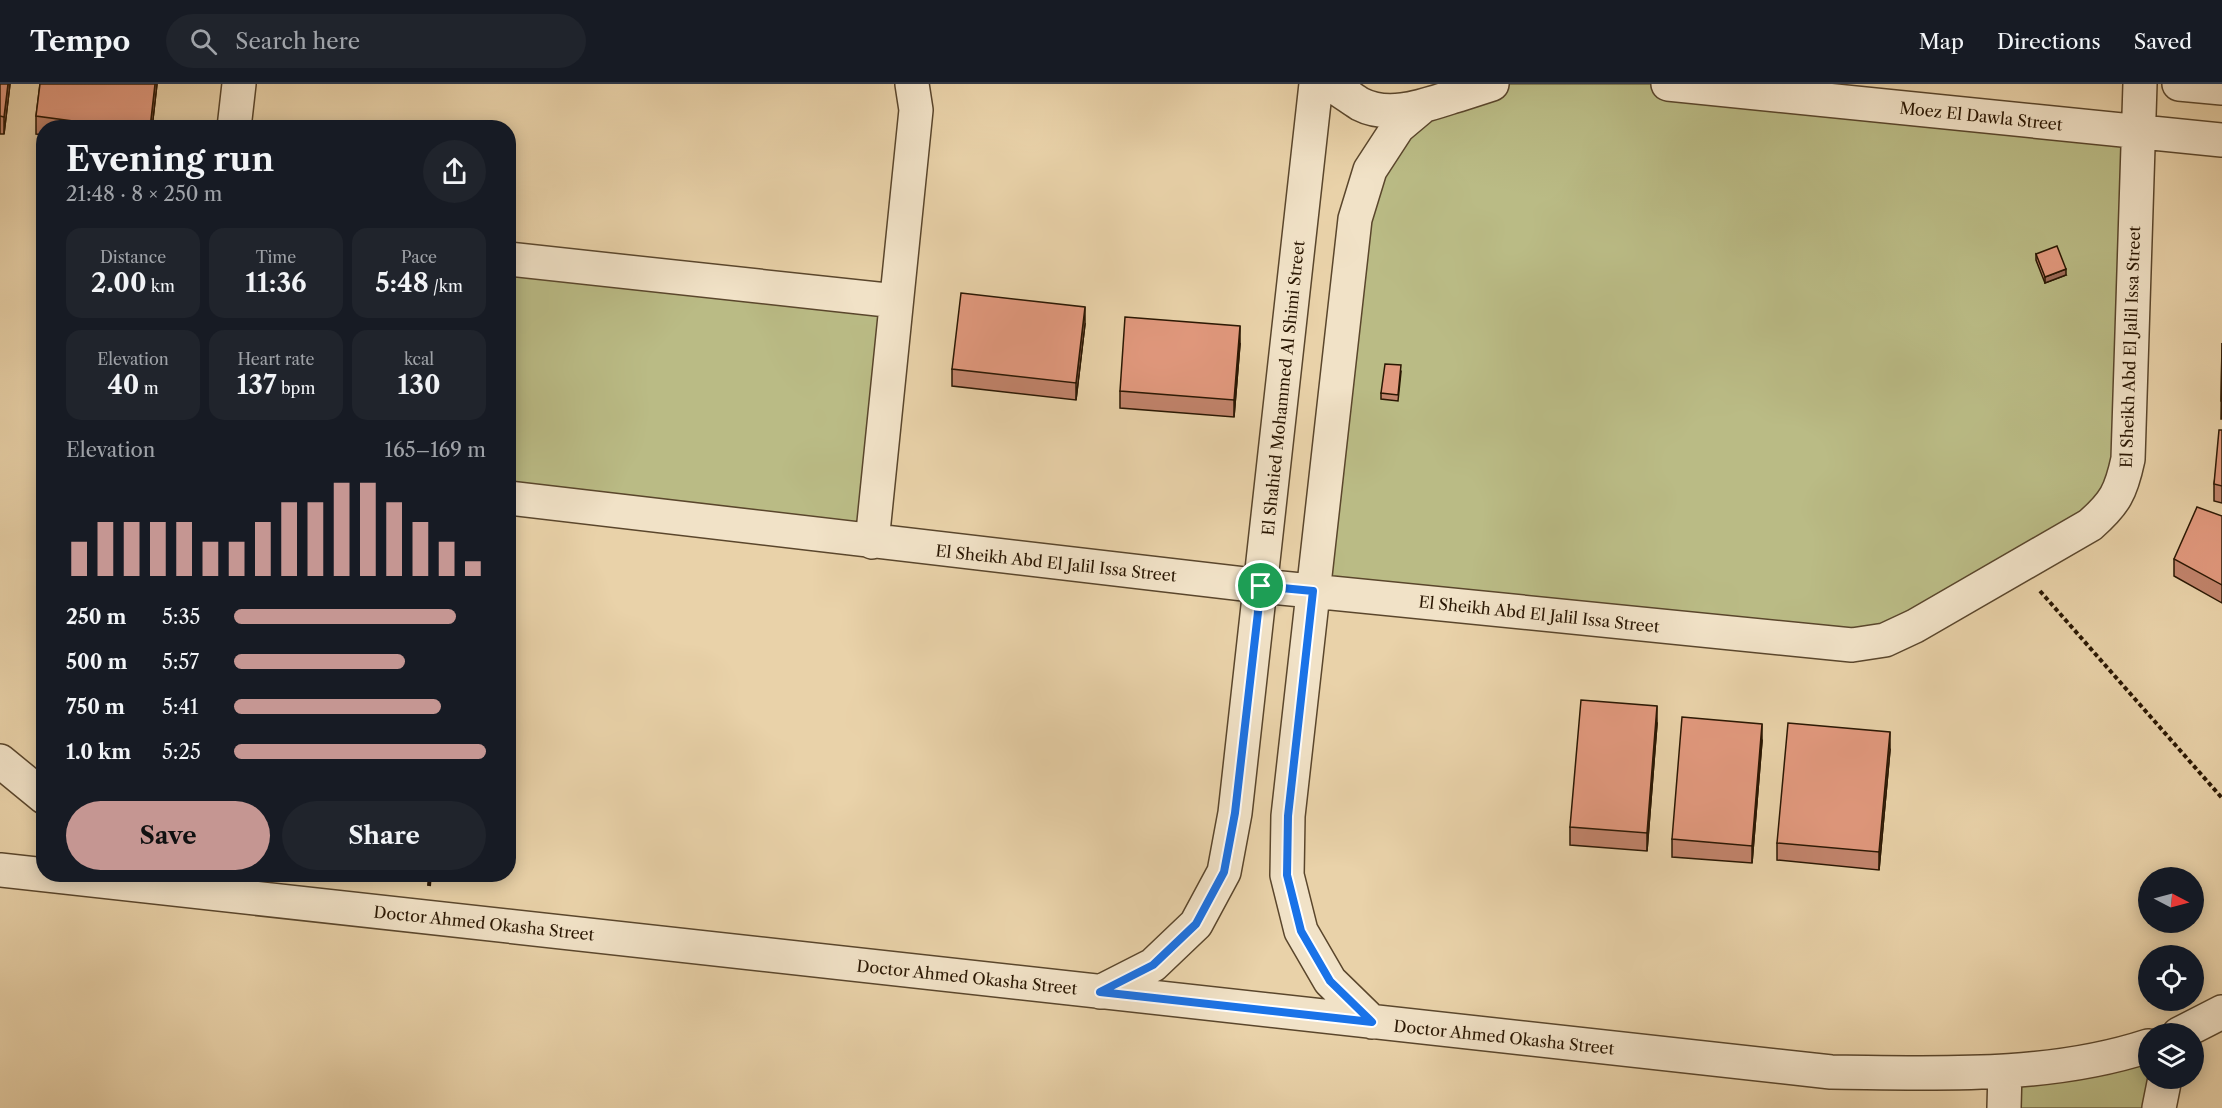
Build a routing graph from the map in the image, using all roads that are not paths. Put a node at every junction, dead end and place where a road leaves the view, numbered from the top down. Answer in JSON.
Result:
{"nodes":[{"id":1,"x":239,"y":84,"type":"edge"},
{"id":2,"x":912,"y":84,"type":"edge"},
{"id":3,"x":1316,"y":84,"type":"edge"},
{"id":4,"x":1334,"y":84,"type":"edge"},
{"id":5,"x":1492,"y":84,"type":"edge"},
{"id":6,"x":1668,"y":84,"type":"edge"},
{"id":7,"x":2140,"y":84,"type":"edge"},
{"id":8,"x":2180,"y":84,"type":"edge"},
{"id":9,"x":2222,"y":88,"type":"edge"},
{"id":10,"x":1459,"y":89,"type":"edge"},
{"id":11,"x":1423,"y":106,"type":"junction"},
{"id":12,"x":235,"y":120,"type":"edge"},
{"id":13,"x":2138,"y":131,"type":"junction"},
{"id":14,"x":2222,"y":140,"type":"edge"},
{"id":15,"x":516,"y":260,"type":"edge"},
{"id":16,"x":896,"y":301,"type":"junction"},
{"id":17,"x":516,"y":499,"type":"edge"},
{"id":18,"x":872,"y":542,"type":"junction"},
{"id":19,"x":1261,"y":586,"type":"junction"},
{"id":20,"x":1313,"y":591,"type":"junction"},
{"id":21,"x":0,"y":761,"type":"edge"},
{"id":22,"x":36,"y":790,"type":"edge"},
{"id":23,"x":0,"y":870,"type":"edge"},
{"id":24,"x":36,"y":874,"type":"edge"},
{"id":25,"x":109,"y":882,"type":"edge"},
{"id":26,"x":183,"y":882,"type":"edge"},
{"id":27,"x":200,"y":892,"type":"junction"},
{"id":28,"x":1100,"y":992,"type":"junction"},
{"id":29,"x":2222,"y":1012,"type":"edge"},
{"id":30,"x":1372,"y":1022,"type":"junction"},
{"id":31,"x":2200,"y":1023,"type":"edge"},
{"id":32,"x":2138,"y":1049,"type":"edge"},
{"id":33,"x":2005,"y":1071,"type":"junction"},
{"id":34,"x":2162,"y":1089,"type":"edge"},
{"id":35,"x":2004,"y":1108,"type":"edge"},
{"id":36,"x":2158,"y":1108,"type":"edge"}],
"edges":[{"from":1,"to":12,"type":"street"},
{"from":2,"to":16,"type":"street"},
{"from":3,"to":19,"type":"street","name":"El Shahied Mohammed Al Shimi Street"},
{"from":4,"to":11,"type":"street"},
{"from":5,"to":10,"type":"street"},
{"from":6,"to":13,"type":"street","name":"Moez El Dawla Street"},
{"from":7,"to":13,"type":"street","name":"El Sheikh Abd El Jalil Issa Street"},
{"from":8,"to":9,"type":"street"},
{"from":10,"to":11,"type":"street"},
{"from":11,"to":20,"type":"street"},
{"from":13,"to":14,"type":"street","name":"Moez El Dawla Street"},
{"from":13,"to":20,"type":"street","name":"El Sheikh Abd El Jalil Issa Street"},
{"from":15,"to":16,"type":"street"},
{"from":16,"to":18,"type":"street"},
{"from":17,"to":18,"type":"street","name":"El Sheikh Abd El Jalil Issa Street"},
{"from":18,"to":19,"type":"street","name":"El Sheikh Abd El Jalil Issa Street"},
{"from":19,"to":20,"type":"street","name":"El Sheikh Abd El Jalil Issa Street"},
{"from":19,"to":28,"type":"street","name":"El Shahied Mohammed Al Shimi Street"},
{"from":20,"to":30,"type":"street"},
{"from":21,"to":22,"type":"street"},
{"from":23,"to":24,"type":"street","name":"Doctor Ahmed Okasha Street"},
{"from":25,"to":27,"type":"street","name":"Doctor Ahmed Okasha Street"},
{"from":26,"to":27,"type":"street"},
{"from":27,"to":28,"type":"street","name":"Doctor Ahmed Okasha Street"},
{"from":28,"to":30,"type":"street","name":"Doctor Ahmed Okasha Street"},
{"from":29,"to":31,"type":"street"},
{"from":30,"to":33,"type":"street","name":"Doctor Ahmed Okasha Street"},
{"from":32,"to":33,"type":"street","name":"Doctor Ahmed Okasha Street"},
{"from":33,"to":35,"type":"street"},
{"from":34,"to":36,"type":"street"}]}
